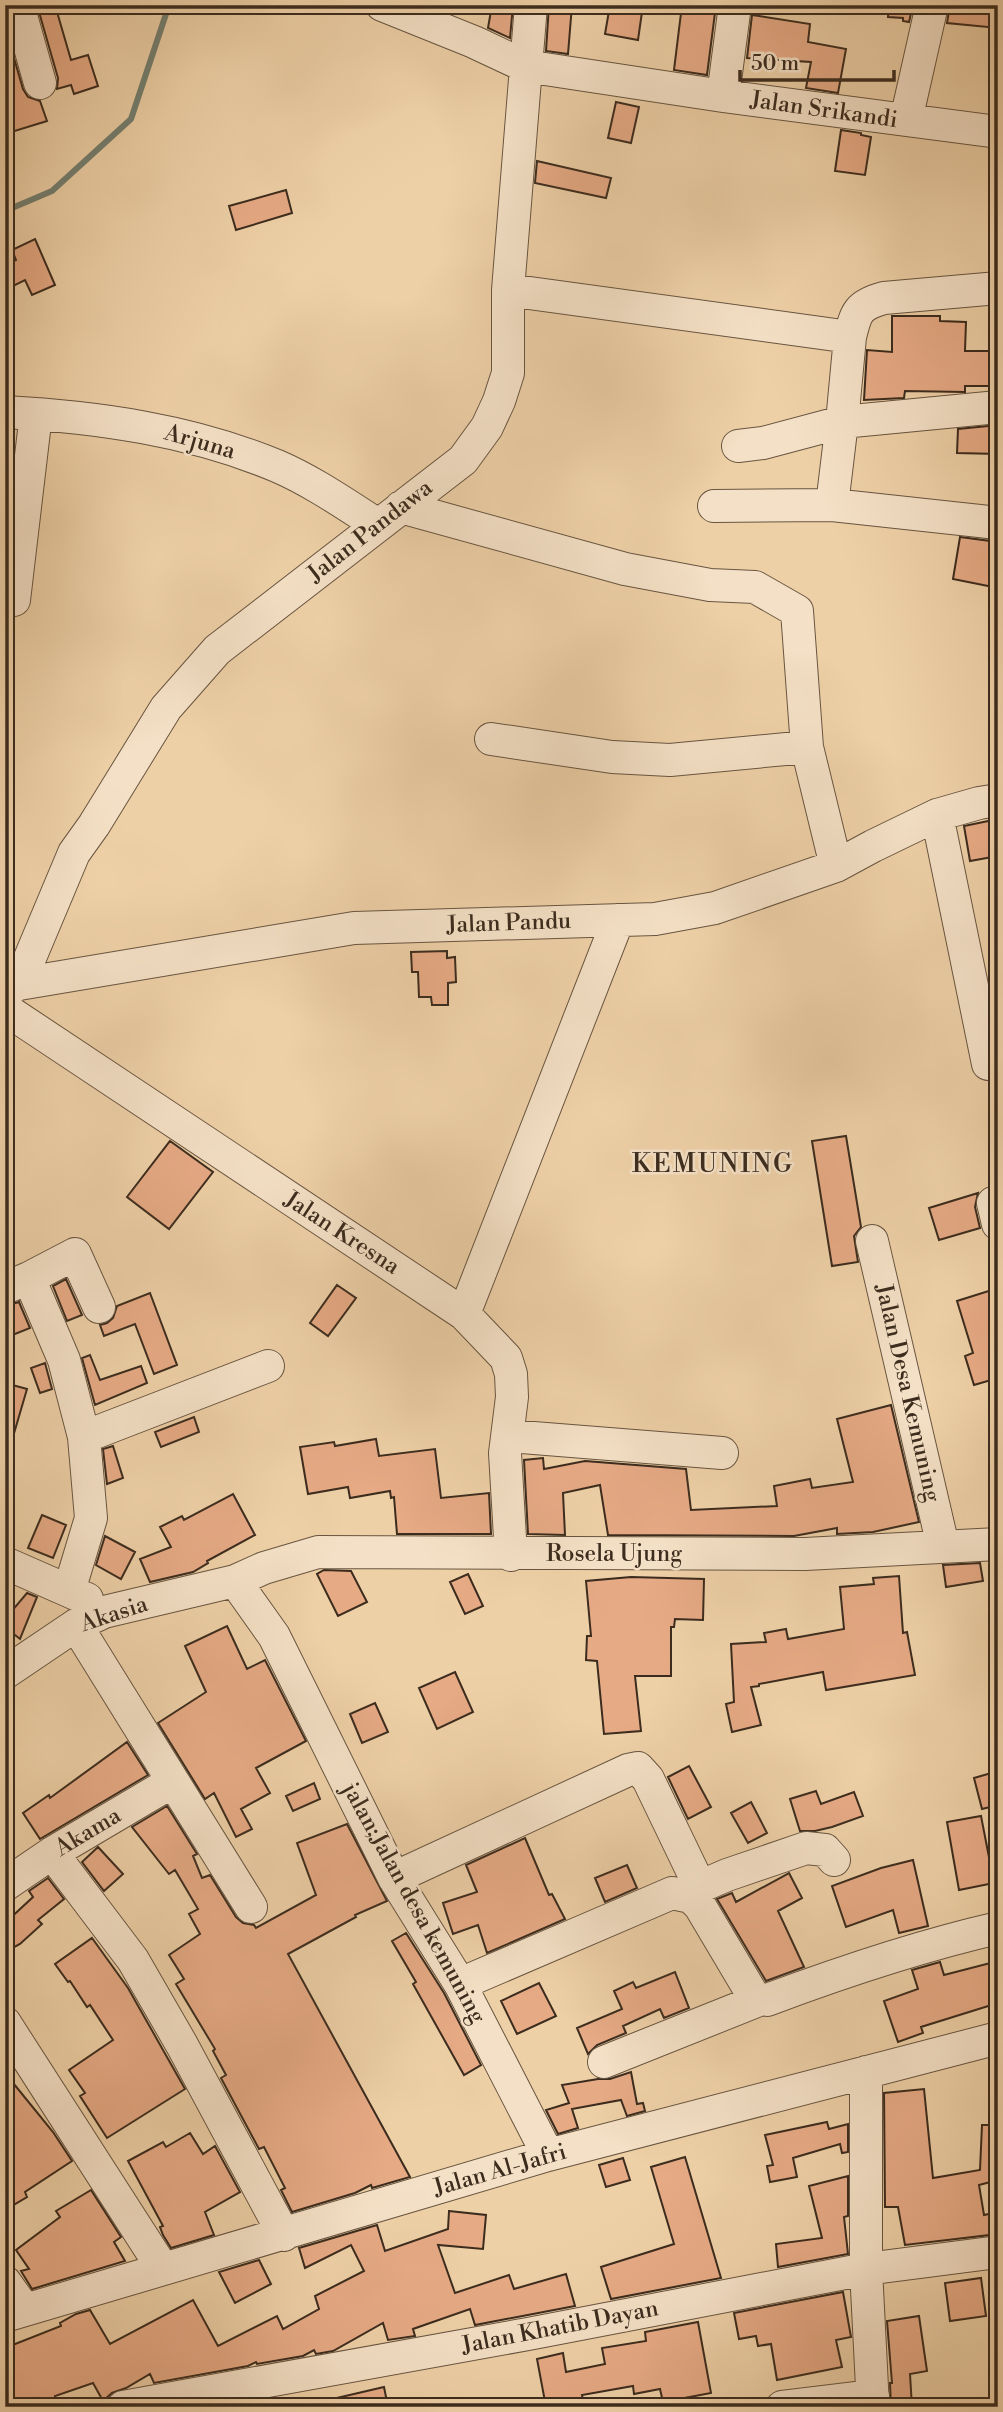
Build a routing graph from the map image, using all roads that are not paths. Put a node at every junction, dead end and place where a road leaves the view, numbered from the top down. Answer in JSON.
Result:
{"nodes":[{"id":1,"x":18,"y":5,"type":"edge"},
{"id":2,"x":382,"y":5,"type":"edge"},
{"id":3,"x":531,"y":5,"type":"edge"},
{"id":4,"x":735,"y":5,"type":"edge"},
{"id":5,"x":932,"y":5,"type":"edge"},
{"id":6,"x":525,"y":66,"type":"junction"},
{"id":7,"x":40,"y":83,"type":"dead end"},
{"id":8,"x":723,"y":96,"type":"junction"},
{"id":9,"x":906,"y":120,"type":"junction"},
{"id":10,"x":998,"y":132,"type":"edge"},
{"id":11,"x":998,"y":288,"type":"edge"},
{"id":12,"x":508,"y":290,"type":"junction"},
{"id":13,"x":850,"y":337,"type":"junction"},
{"id":14,"x":998,"y":407,"type":"edge"},
{"id":15,"x":5,"y":412,"type":"edge"},
{"id":16,"x":36,"y":414,"type":"junction"},
{"id":17,"x":842,"y":422,"type":"junction"},
{"id":18,"x":738,"y":446,"type":"dead end"},
{"id":19,"x":832,"y":505,"type":"junction"},
{"id":20,"x":714,"y":506,"type":"dead end"},
{"id":21,"x":390,"y":516,"type":"junction"},
{"id":22,"x":998,"y":523,"type":"edge"},
{"id":23,"x":14,"y":600,"type":"dead end"},
{"id":24,"x":491,"y":739,"type":"dead end"},
{"id":25,"x":807,"y":747,"type":"junction"},
{"id":26,"x":998,"y":800,"type":"edge"},
{"id":27,"x":937,"y":815,"type":"junction"},
{"id":28,"x":836,"y":866,"type":"junction"},
{"id":29,"x":618,"y":920,"type":"junction"},
{"id":30,"x":10,"y":995,"type":"edge"},
{"id":31,"x":988,"y":1064,"type":"dead end"},
{"id":32,"x":872,"y":1241,"type":"dead end"},
{"id":33,"x":17,"y":1283,"type":"edge"},
{"id":34,"x":99,"y":1307,"type":"dead end"},
{"id":35,"x":464,"y":1314,"type":"junction"},
{"id":36,"x":268,"y":1366,"type":"dead end"},
{"id":37,"x":508,"y":1436,"type":"junction"},
{"id":38,"x":84,"y":1437,"type":"junction"},
{"id":39,"x":722,"y":1453,"type":"dead end"},
{"id":40,"x":998,"y":1544,"type":"edge"},
{"id":41,"x":943,"y":1546,"type":"junction"},
{"id":42,"x":511,"y":1555,"type":"junction"},
{"id":43,"x":5,"y":1563,"type":"edge"},
{"id":44,"x":235,"y":1581,"type":"junction"},
{"id":45,"x":69,"y":1591,"type":"junction"},
{"id":46,"x":90,"y":1618,"type":"junction"},
{"id":47,"x":5,"y":1673,"type":"edge"},
{"id":48,"x":172,"y":1782,"type":"junction"},
{"id":49,"x":52,"y":1853,"type":"junction"},
{"id":50,"x":834,"y":1860,"type":"dead end"},
{"id":51,"x":394,"y":1878,"type":"junction"},
{"id":52,"x":5,"y":1885,"type":"edge"},
{"id":53,"x":691,"y":1890,"type":"junction"},
{"id":54,"x":251,"y":1907,"type":"dead end"},
{"id":55,"x":998,"y":1928,"type":"edge"},
{"id":56,"x":460,"y":1984,"type":"junction"},
{"id":57,"x":759,"y":2000,"type":"junction"},
{"id":58,"x":5,"y":2023,"type":"edge"},
{"id":59,"x":998,"y":2038,"type":"edge"},
{"id":60,"x":604,"y":2062,"type":"dead end"},
{"id":61,"x":866,"y":2072,"type":"junction"},
{"id":62,"x":548,"y":2155,"type":"junction"},
{"id":63,"x":284,"y":2235,"type":"junction"},
{"id":64,"x":998,"y":2252,"type":"edge"},
{"id":65,"x":163,"y":2269,"type":"junction"},
{"id":66,"x":866,"y":2269,"type":"junction"},
{"id":67,"x":5,"y":2282,"type":"edge"},
{"id":68,"x":15,"y":2313,"type":"edge"},
{"id":69,"x":873,"y":2402,"type":"edge"},
{"id":70,"x":123,"y":2407,"type":"edge"},
{"id":71,"x":782,"y":2407,"type":"edge"}],
"edges":[{"from":1,"to":7,"type":"street"},
{"from":2,"to":6,"type":"street","name":"Jalan Srikandi"},
{"from":3,"to":6,"type":"street","name":"Jalan Pandawa"},
{"from":4,"to":8,"type":"street"},
{"from":5,"to":9,"type":"street"},
{"from":6,"to":8,"type":"street","name":"Jalan Srikandi"},
{"from":6,"to":12,"type":"street","name":"Jalan Pandawa"},
{"from":8,"to":9,"type":"street","name":"Jalan Srikandi"},
{"from":9,"to":10,"type":"street","name":"Jalan Srikandi"},
{"from":11,"to":13,"type":"street"},
{"from":12,"to":13,"type":"street"},
{"from":12,"to":21,"type":"street","name":"Jalan Pandawa"},
{"from":13,"to":17,"type":"street"},
{"from":14,"to":17,"type":"street"},
{"from":15,"to":16,"type":"street","name":"Arjuna"},
{"from":16,"to":21,"type":"street","name":"Arjuna"},
{"from":16,"to":23,"type":"street"},
{"from":17,"to":18,"type":"street"},
{"from":17,"to":19,"type":"street"},
{"from":19,"to":20,"type":"street"},
{"from":19,"to":22,"type":"street"},
{"from":21,"to":25,"type":"street","name":"Arjuna"},
{"from":21,"to":30,"type":"street","name":"Jalan Pandawa"},
{"from":24,"to":25,"type":"street"},
{"from":25,"to":28,"type":"street"},
{"from":26,"to":27,"type":"street","name":"Jalan Pandu"},
{"from":27,"to":28,"type":"street","name":"Jalan Pandu"},
{"from":27,"to":31,"type":"street"},
{"from":28,"to":29,"type":"street","name":"Jalan Pandu"},
{"from":29,"to":30,"type":"street","name":"Jalan Pandu"},
{"from":29,"to":35,"type":"street"},
{"from":30,"to":35,"type":"street","name":"Jalan Kresna"},
{"from":32,"to":41,"type":"street","name":"Jalan Desa Kemuning"},
{"from":33,"to":34,"type":"street"},
{"from":33,"to":38,"type":"street"},
{"from":35,"to":37,"type":"street","name":"Jalan Kresna"},
{"from":36,"to":38,"type":"street"},
{"from":37,"to":39,"type":"street"},
{"from":37,"to":42,"type":"street","name":"Jalan Kresna"},
{"from":38,"to":45,"type":"street"},
{"from":40,"to":41,"type":"street","name":"Rosela Ujung"},
{"from":41,"to":42,"type":"street","name":"Rosela Ujung"},
{"from":42,"to":44,"type":"street","name":"Rosela Ujung"},
{"from":43,"to":45,"type":"street"},
{"from":44,"to":46,"type":"street","name":"Akasia"},
{"from":44,"to":51,"type":"street","name":"jalan;Jalan desa kemuning"},
{"from":45,"to":46,"type":"street"},
{"from":46,"to":47,"type":"street","name":"Akasia"},
{"from":46,"to":48,"type":"street"},
{"from":48,"to":49,"type":"street","name":"Akama"},
{"from":48,"to":54,"type":"street"},
{"from":49,"to":52,"type":"street","name":"Akama"},
{"from":49,"to":63,"type":"street"},
{"from":50,"to":53,"type":"street"},
{"from":51,"to":53,"type":"street"},
{"from":51,"to":56,"type":"street","name":"jalan;Jalan desa kemuning"},
{"from":53,"to":56,"type":"street"},
{"from":53,"to":57,"type":"street"},
{"from":55,"to":57,"type":"street"},
{"from":56,"to":62,"type":"street","name":"jalan;Jalan desa kemuning"},
{"from":57,"to":60,"type":"street"},
{"from":58,"to":65,"type":"street"},
{"from":59,"to":61,"type":"street","name":"Jalan Al-Jafri"},
{"from":61,"to":62,"type":"street","name":"Jalan Al-Jafri"},
{"from":61,"to":66,"type":"street"},
{"from":62,"to":63,"type":"street","name":"Jalan Al-Jafri"},
{"from":63,"to":65,"type":"street","name":"Jalan Al-Jafri"},
{"from":64,"to":66,"type":"street","name":"Jalan Khatib Dayan"},
{"from":65,"to":68,"type":"street","name":"Jalan Al-Jafri"},
{"from":66,"to":69,"type":"street"},
{"from":66,"to":70,"type":"street","name":"Jalan Khatib Dayan"},
{"from":67,"to":68,"type":"street"},
{"from":69,"to":71,"type":"street"}]}
